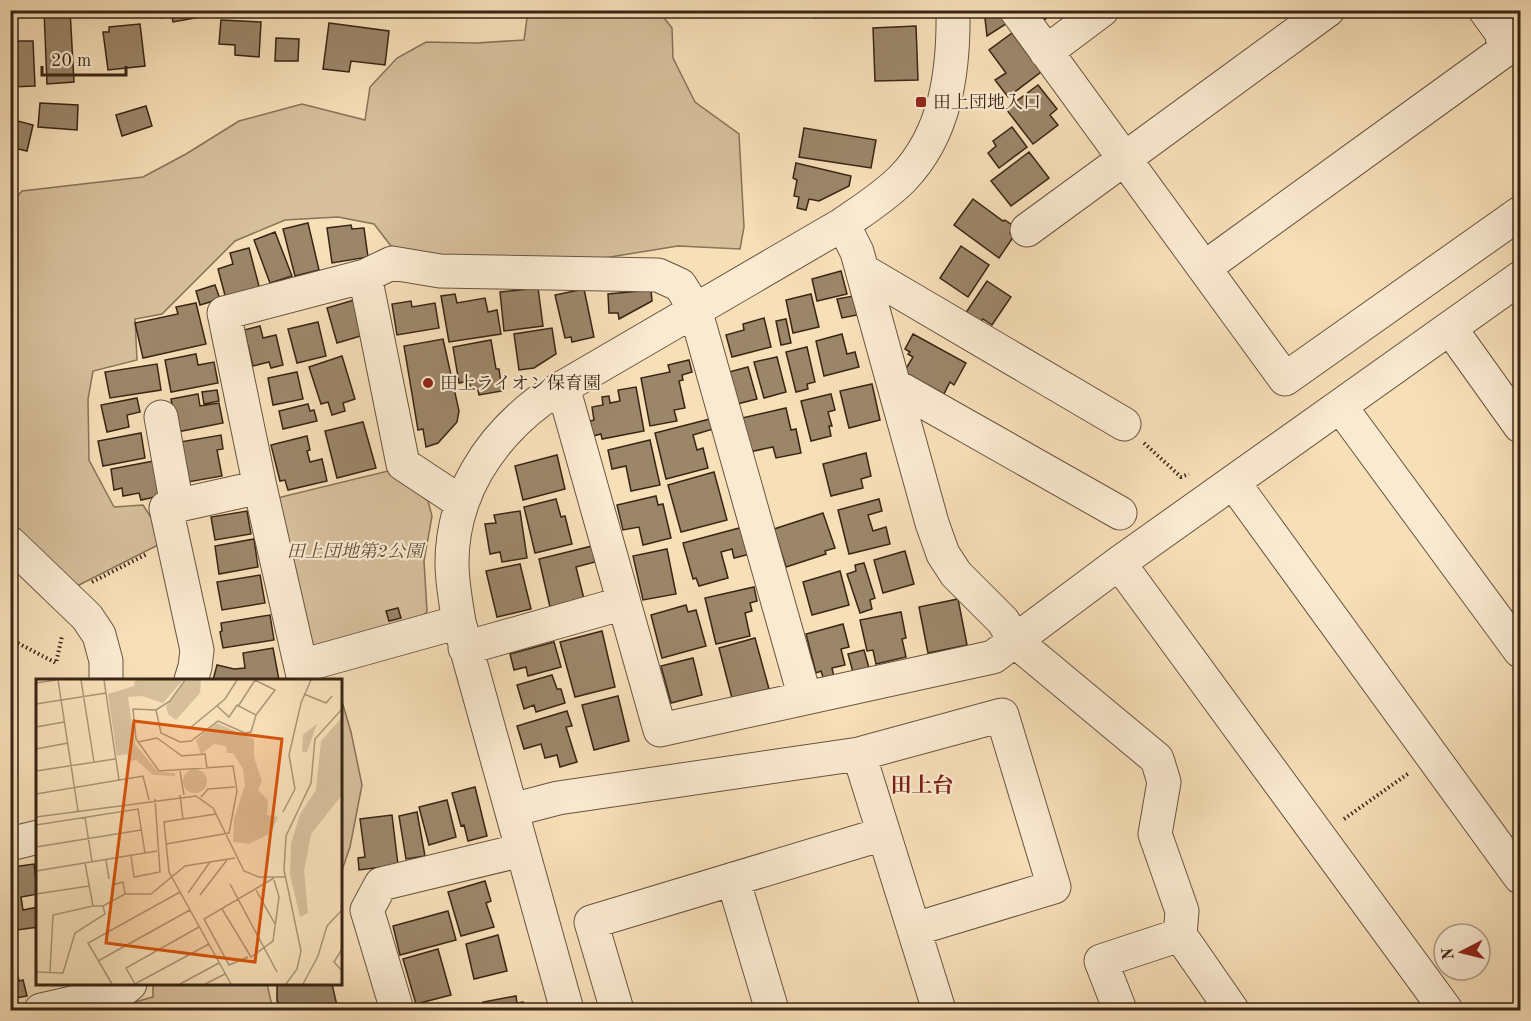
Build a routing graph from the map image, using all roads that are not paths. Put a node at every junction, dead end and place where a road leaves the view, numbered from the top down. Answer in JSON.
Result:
{"nodes":[{"id":1,"x":1016,"y":10,"type":"edge"},
{"id":2,"x":1102,"y":10,"type":"edge"},
{"id":3,"x":1328,"y":10,"type":"edge"},
{"id":4,"x":1485,"y":10,"type":"edge"},
{"id":5,"x":943,"y":11,"type":"edge"},
{"id":6,"x":1046,"y":52,"type":"junction"},
{"id":7,"x":1513,"y":59,"type":"edge"},
{"id":8,"x":1125,"y":159,"type":"junction"},
{"id":9,"x":1521,"y":213,"type":"edge"},
{"id":10,"x":843,"y":224,"type":"junction"},
{"id":11,"x":1027,"y":230,"type":"dead end"},
{"id":12,"x":1204,"y":268,"type":"junction"},
{"id":13,"x":862,"y":270,"type":"junction"},
{"id":14,"x":365,"y":276,"type":"junction"},
{"id":15,"x":1521,"y":278,"type":"edge"},
{"id":16,"x":695,"y":309,"type":"junction"},
{"id":17,"x":1450,"y":328,"type":"junction"},
{"id":18,"x":894,"y":385,"type":"junction"},
{"id":19,"x":563,"y":387,"type":"junction"},
{"id":20,"x":1340,"y":406,"type":"junction"},
{"id":21,"x":160,"y":417,"type":"dead end"},
{"id":22,"x":1124,"y":424,"type":"road end"},
{"id":23,"x":1521,"y":426,"type":"edge"},
{"id":24,"x":1233,"y":482,"type":"junction"},
{"id":25,"x":260,"y":488,"type":"junction"},
{"id":26,"x":462,"y":503,"type":"junction"},
{"id":27,"x":177,"y":506,"type":"junction"},
{"id":28,"x":1120,"y":513,"type":"dead end"},
{"id":29,"x":10,"y":543,"type":"edge"},
{"id":30,"x":1119,"y":563,"type":"junction"},
{"id":31,"x":624,"y":603,"type":"junction"},
{"id":32,"x":462,"y":635,"type":"junction"},
{"id":33,"x":1015,"y":641,"type":"junction"},
{"id":34,"x":1521,"y":651,"type":"edge"},
{"id":35,"x":303,"y":674,"type":"edge"},
{"id":36,"x":106,"y":679,"type":"edge"},
{"id":37,"x":192,"y":679,"type":"edge"},
{"id":38,"x":806,"y":698,"type":"junction"},
{"id":39,"x":859,"y":754,"type":"junction"},
{"id":40,"x":512,"y":810,"type":"junction"},
{"id":41,"x":883,"y":834,"type":"junction"},
{"id":42,"x":36,"y":838,"type":"edge"},
{"id":43,"x":10,"y":844,"type":"edge"},
{"id":44,"x":522,"y":850,"type":"junction"},
{"id":45,"x":1521,"y":877,"type":"edge"},
{"id":46,"x":733,"y":879,"type":"junction"},
{"id":47,"x":915,"y":928,"type":"junction"},
{"id":48,"x":1180,"y":935,"type":"junction"},
{"id":49,"x":129,"y":985,"type":"edge"},
{"id":50,"x":41,"y":1011,"type":"edge"},
{"id":51,"x":396,"y":1011,"type":"edge"},
{"id":52,"x":567,"y":1011,"type":"edge"},
{"id":53,"x":617,"y":1011,"type":"edge"},
{"id":54,"x":772,"y":1011,"type":"edge"},
{"id":55,"x":939,"y":1011,"type":"edge"},
{"id":56,"x":1120,"y":1011,"type":"edge"},
{"id":57,"x":1232,"y":1011,"type":"edge"},
{"id":58,"x":1446,"y":1011,"type":"edge"}],
"edges":[{"from":1,"to":6,"type":"street"},
{"from":2,"to":6,"type":"street"},
{"from":3,"to":8,"type":"street"},
{"from":4,"to":7,"type":"street"},
{"from":5,"to":10,"type":"street"},
{"from":6,"to":8,"type":"street"},
{"from":7,"to":12,"type":"street"},
{"from":8,"to":11,"type":"street"},
{"from":8,"to":12,"type":"street"},
{"from":9,"to":12,"type":"street"},
{"from":10,"to":13,"type":"street"},
{"from":10,"to":16,"type":"street"},
{"from":13,"to":18,"type":"street"},
{"from":13,"to":22,"type":"street"},
{"from":14,"to":16,"type":"street"},
{"from":14,"to":25,"type":"street"},
{"from":14,"to":26,"type":"street"},
{"from":15,"to":17,"type":"street"},
{"from":16,"to":19,"type":"street"},
{"from":16,"to":38,"type":"street"},
{"from":17,"to":20,"type":"street"},
{"from":17,"to":23,"type":"street"},
{"from":18,"to":28,"type":"street"},
{"from":18,"to":33,"type":"street"},
{"from":19,"to":26,"type":"street"},
{"from":19,"to":31,"type":"street"},
{"from":20,"to":24,"type":"street"},
{"from":20,"to":34,"type":"street"},
{"from":21,"to":27,"type":"street"},
{"from":24,"to":30,"type":"street"},
{"from":24,"to":45,"type":"street"},
{"from":25,"to":27,"type":"street"},
{"from":25,"to":35,"type":"street"},
{"from":26,"to":32,"type":"street"},
{"from":27,"to":37,"type":"street"},
{"from":29,"to":36,"type":"street"},
{"from":30,"to":33,"type":"street"},
{"from":30,"to":58,"type":"street"},
{"from":31,"to":32,"type":"street"},
{"from":31,"to":38,"type":"street"},
{"from":32,"to":35,"type":"street"},
{"from":32,"to":40,"type":"street"},
{"from":33,"to":38,"type":"street"},
{"from":33,"to":48,"type":"street"},
{"from":39,"to":40,"type":"street"},
{"from":39,"to":41,"type":"street"},
{"from":39,"to":47,"type":"street"},
{"from":40,"to":44,"type":"street"},
{"from":41,"to":46,"type":"street"},
{"from":41,"to":47,"type":"street"},
{"from":42,"to":43,"type":"street"},
{"from":44,"to":51,"type":"street"},
{"from":44,"to":52,"type":"street"},
{"from":46,"to":53,"type":"street"},
{"from":46,"to":54,"type":"street"},
{"from":47,"to":55,"type":"street"},
{"from":48,"to":56,"type":"street"},
{"from":48,"to":57,"type":"street"},
{"from":49,"to":50,"type":"street"}]}
